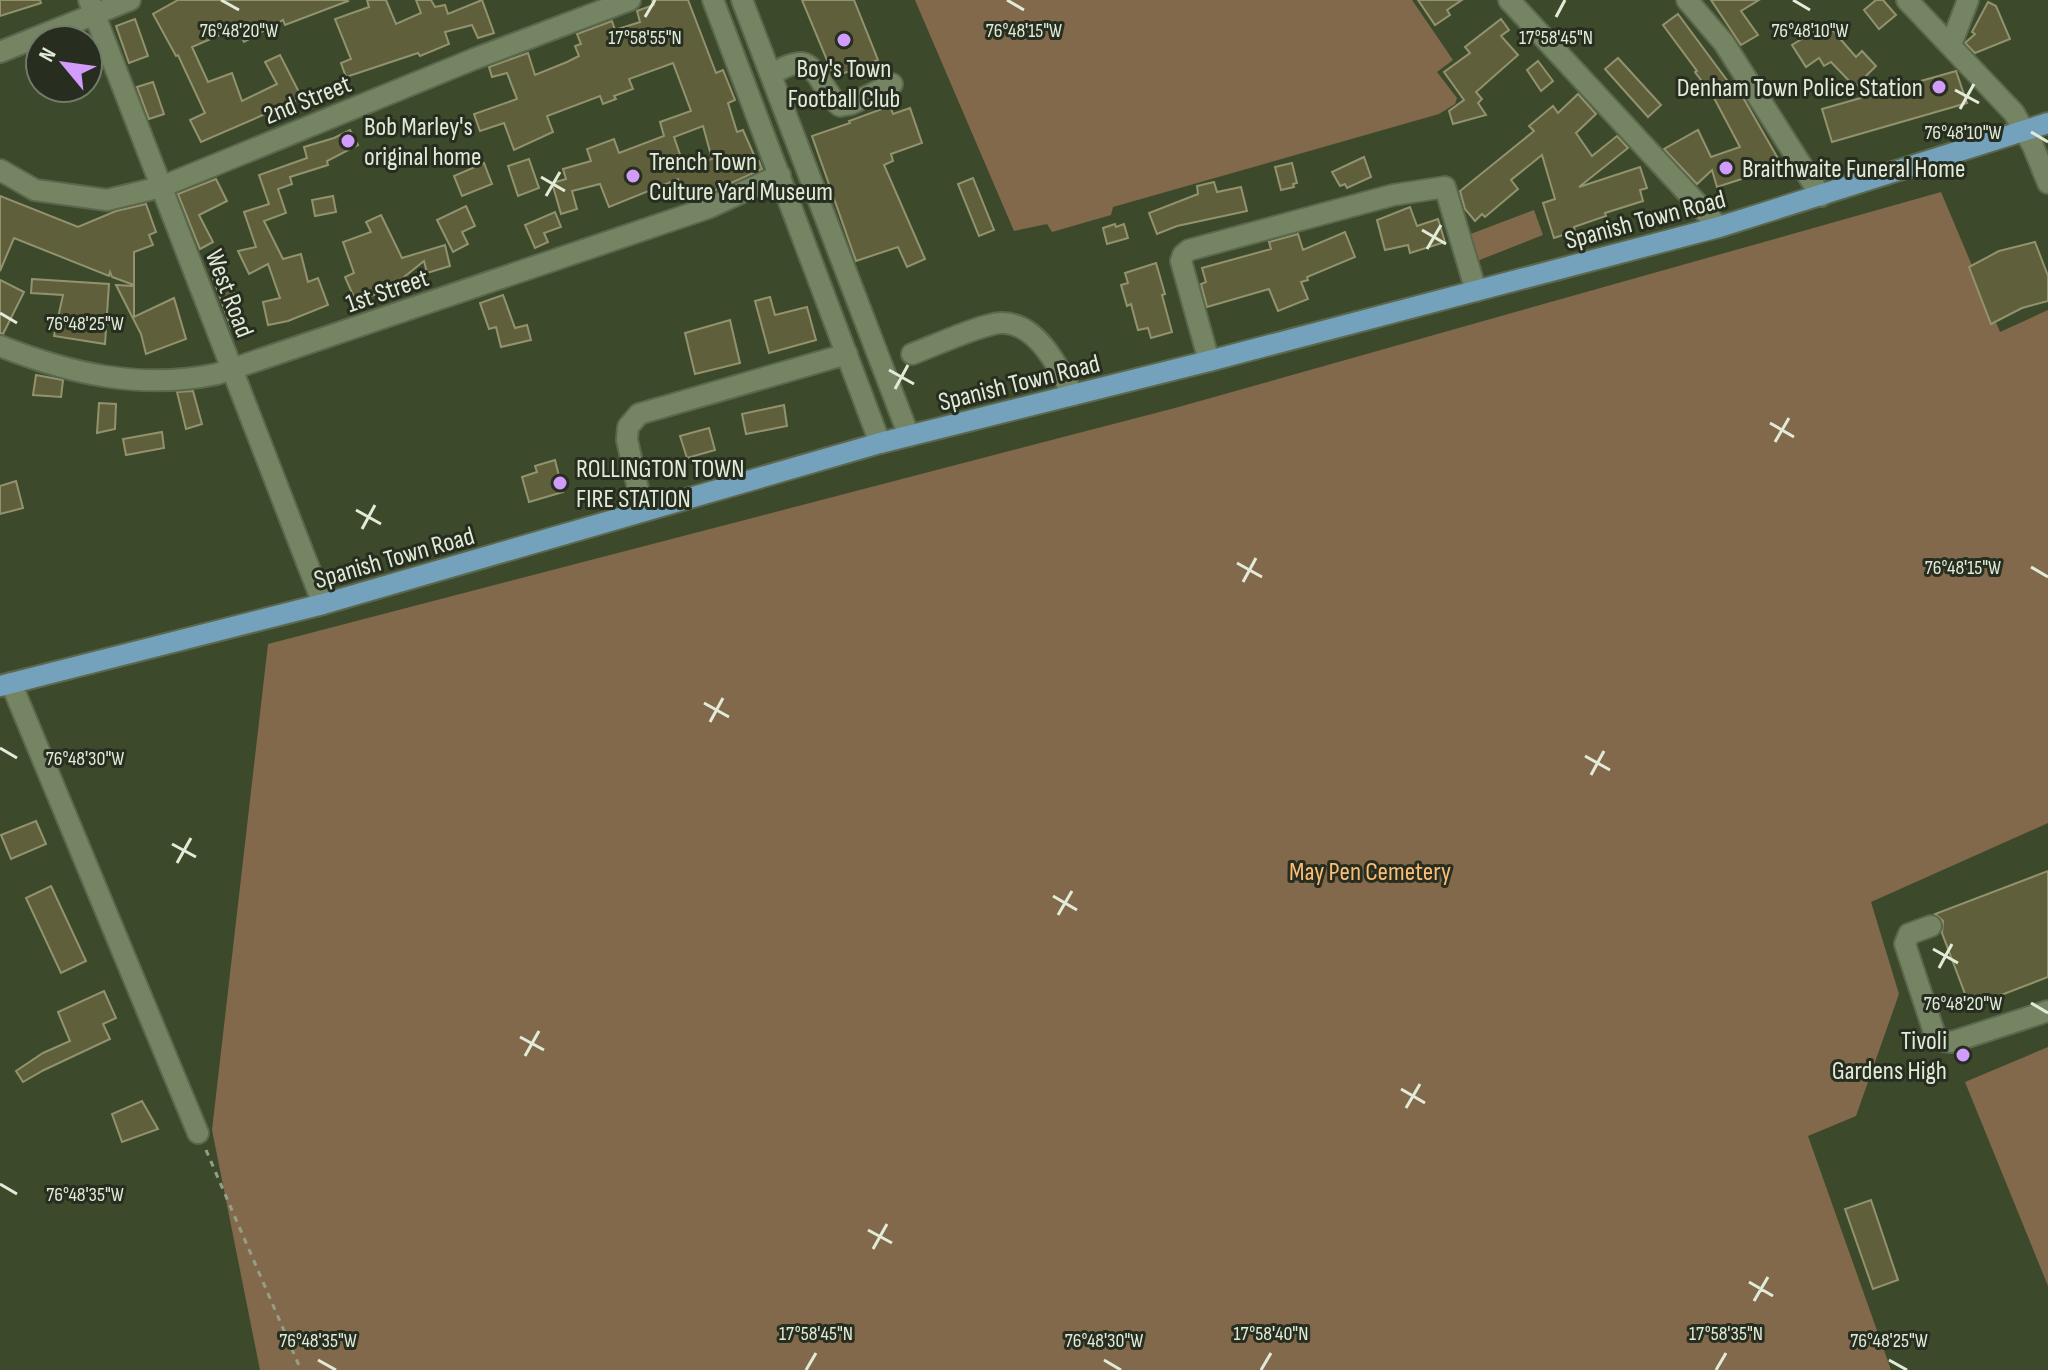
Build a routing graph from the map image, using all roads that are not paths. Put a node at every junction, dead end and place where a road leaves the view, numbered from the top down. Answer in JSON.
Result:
{"nodes":[{"id":1,"x":130,"y":0,"type":"edge"},
{"id":2,"x":630,"y":0,"type":"edge"},
{"id":3,"x":713,"y":0,"type":"edge"},
{"id":4,"x":742,"y":0,"type":"edge"},
{"id":5,"x":1687,"y":0,"type":"edge"},
{"id":6,"x":1907,"y":0,"type":"edge"},
{"id":7,"x":1968,"y":0,"type":"edge"},
{"id":8,"x":1521,"y":4,"type":"edge"},
{"id":9,"x":91,"y":7,"type":"edge"},
{"id":10,"x":1948,"y":43,"type":"junction"},
{"id":11,"x":0,"y":52,"type":"edge"},
{"id":12,"x":771,"y":74,"type":"junction"},
{"id":13,"x":892,"y":84,"type":"dead end"},
{"id":14,"x":2048,"y":123,"type":"edge"},
{"id":15,"x":2024,"y":131,"type":"junction"},
{"id":16,"x":0,"y":170,"type":"edge"},
{"id":17,"x":780,"y":175,"type":"junction"},
{"id":18,"x":2048,"y":183,"type":"edge"},
{"id":19,"x":161,"y":187,"type":"junction"},
{"id":20,"x":1821,"y":196,"type":"junction"},
{"id":21,"x":1719,"y":227,"type":"junction"},
{"id":22,"x":1476,"y":291,"type":"junction"},
{"id":23,"x":0,"y":346,"type":"edge"},
{"id":24,"x":847,"y":354,"type":"junction"},
{"id":25,"x":912,"y":354,"type":"dead end"},
{"id":26,"x":1209,"y":361,"type":"junction"},
{"id":27,"x":232,"y":369,"type":"junction"},
{"id":28,"x":1073,"y":395,"type":"junction"},
{"id":29,"x":909,"y":436,"type":"junction"},
{"id":30,"x":880,"y":443,"type":"junction"},
{"id":31,"x":643,"y":511,"type":"junction"},
{"id":32,"x":323,"y":604,"type":"junction"},
{"id":33,"x":6,"y":684,"type":"edge"},
{"id":34,"x":1931,"y":926,"type":"dead end"},
{"id":35,"x":2048,"y":1011,"type":"edge"},
{"id":36,"x":198,"y":1133,"type":"road end"}],
"edges":[{"from":1,"to":9,"type":"street"},
{"from":2,"to":19,"type":"street","name":"2nd Street"},
{"from":3,"to":17,"type":"street"},
{"from":4,"to":12,"type":"street"},
{"from":5,"to":20,"type":"street"},
{"from":6,"to":10,"type":"street"},
{"from":7,"to":10,"type":"street"},
{"from":8,"to":21,"type":"street"},
{"from":9,"to":11,"type":"street"},
{"from":9,"to":19,"type":"street","name":"West Road"},
{"from":10,"to":15,"type":"street"},
{"from":12,"to":13,"type":"street"},
{"from":12,"to":29,"type":"street"},
{"from":14,"to":15,"type":"main road","name":"Spanish Town Road"},
{"from":15,"to":18,"type":"street"},
{"from":15,"to":20,"type":"main road","name":"Spanish Town Road"},
{"from":16,"to":19,"type":"street","name":"2nd Street"},
{"from":17,"to":24,"type":"street"},
{"from":17,"to":27,"type":"street","name":"1st Street"},
{"from":19,"to":27,"type":"street","name":"West Road"},
{"from":20,"to":21,"type":"main road","name":"Spanish Town Road"},
{"from":21,"to":22,"type":"main road","name":"Spanish Town Road"},
{"from":22,"to":26,"type":"main road","name":"Spanish Town Road"},
{"from":22,"to":26,"type":"street"},
{"from":23,"to":27,"type":"street","name":"1st Street"},
{"from":24,"to":30,"type":"street"},
{"from":24,"to":31,"type":"street"},
{"from":25,"to":28,"type":"street"},
{"from":26,"to":28,"type":"main road","name":"Spanish Town Road"},
{"from":27,"to":32,"type":"street","name":"West Road"},
{"from":28,"to":29,"type":"main road","name":"Spanish Town Road"},
{"from":29,"to":30,"type":"main road","name":"Spanish Town Road"},
{"from":30,"to":31,"type":"main road","name":"Spanish Town Road"},
{"from":31,"to":32,"type":"main road","name":"Spanish Town Road"},
{"from":32,"to":33,"type":"main road","name":"Spanish Town Road"},
{"from":33,"to":36,"type":"street"},
{"from":34,"to":35,"type":"street"}]}
